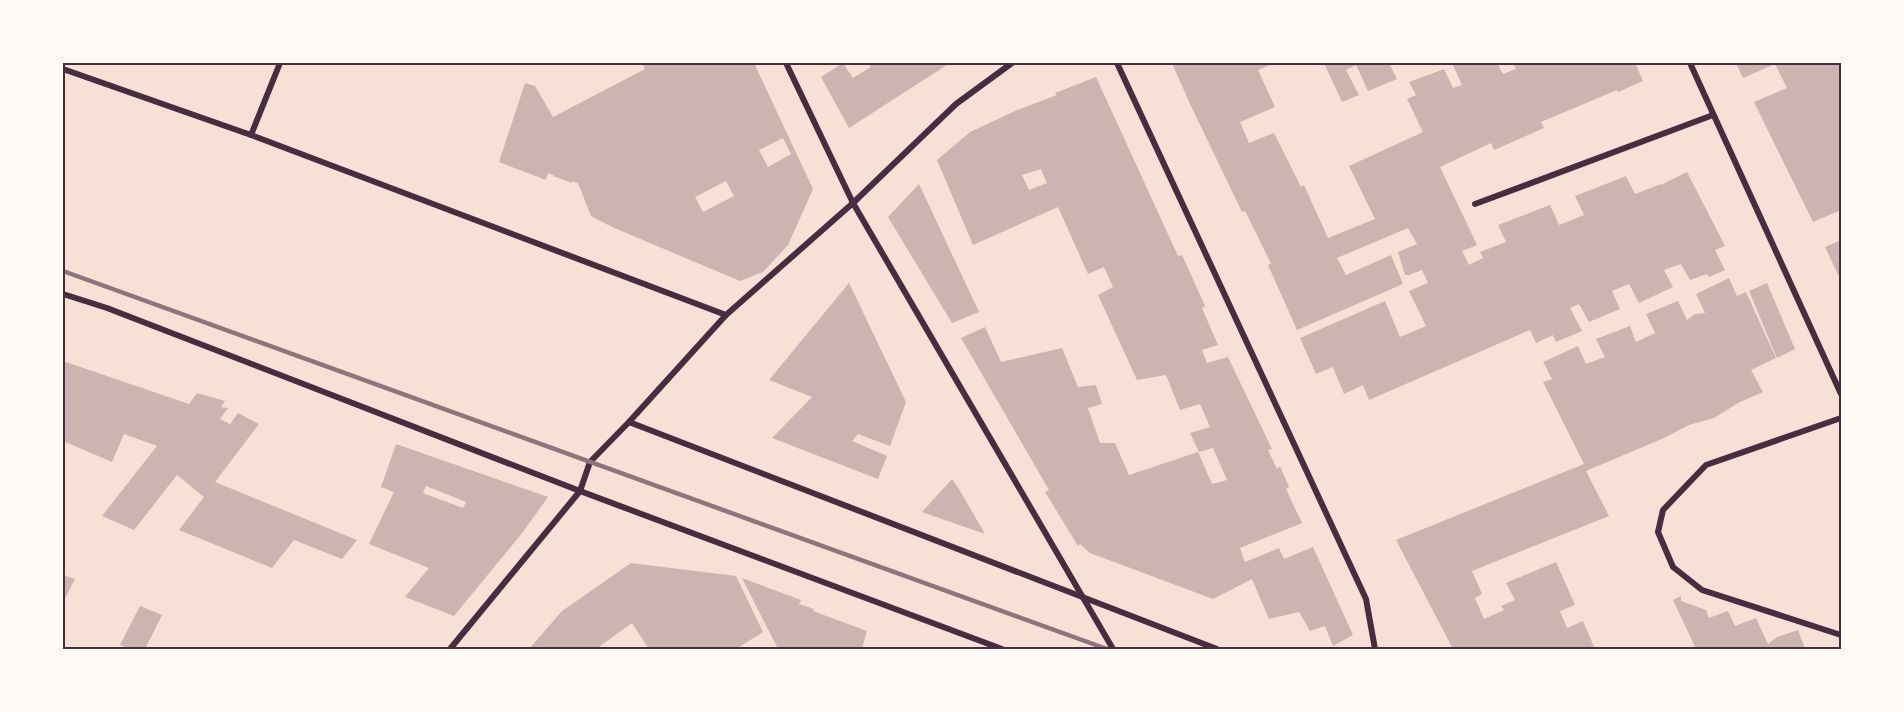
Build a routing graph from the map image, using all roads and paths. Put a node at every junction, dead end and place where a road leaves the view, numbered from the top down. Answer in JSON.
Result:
{"nodes":[{"id":1,"x":280,"y":63,"type":"edge"},
{"id":2,"x":786,"y":63,"type":"edge"},
{"id":3,"x":1012,"y":63,"type":"edge"},
{"id":4,"x":1117,"y":63,"type":"edge"},
{"id":5,"x":1690,"y":63,"type":"edge"},
{"id":6,"x":63,"y":69,"type":"edge"},
{"id":7,"x":1713,"y":115,"type":"junction"},
{"id":8,"x":251,"y":135,"type":"junction"},
{"id":9,"x":853,"y":203,"type":"junction"},
{"id":10,"x":1475,"y":204,"type":"dead end"},
{"id":11,"x":63,"y":294,"type":"edge"},
{"id":12,"x":726,"y":315,"type":"junction"},
{"id":13,"x":1841,"y":394,"type":"edge"},
{"id":14,"x":1841,"y":418,"type":"edge"},
{"id":15,"x":629,"y":422,"type":"junction"},
{"id":16,"x":580,"y":491,"type":"junction"},
{"id":17,"x":1082,"y":598,"type":"junction"},
{"id":18,"x":1841,"y":635,"type":"edge"},
{"id":19,"x":450,"y":649,"type":"edge"},
{"id":20,"x":1002,"y":649,"type":"edge"},
{"id":21,"x":1113,"y":649,"type":"edge"},
{"id":22,"x":1217,"y":649,"type":"edge"},
{"id":23,"x":1375,"y":649,"type":"edge"}],
"edges":[{"from":1,"to":8,"type":"street"},
{"from":2,"to":9,"type":"street"},
{"from":3,"to":9,"type":"street"},
{"from":4,"to":23,"type":"street"},
{"from":5,"to":7,"type":"street"},
{"from":6,"to":8,"type":"street"},
{"from":7,"to":10,"type":"street"},
{"from":7,"to":13,"type":"street"},
{"from":8,"to":12,"type":"street"},
{"from":9,"to":12,"type":"street"},
{"from":9,"to":17,"type":"street"},
{"from":11,"to":16,"type":"street"},
{"from":12,"to":15,"type":"street"},
{"from":14,"to":18,"type":"street"},
{"from":15,"to":16,"type":"street"},
{"from":15,"to":17,"type":"street"},
{"from":16,"to":19,"type":"street"},
{"from":16,"to":20,"type":"street"},
{"from":17,"to":21,"type":"street"},
{"from":17,"to":22,"type":"street"}]}
